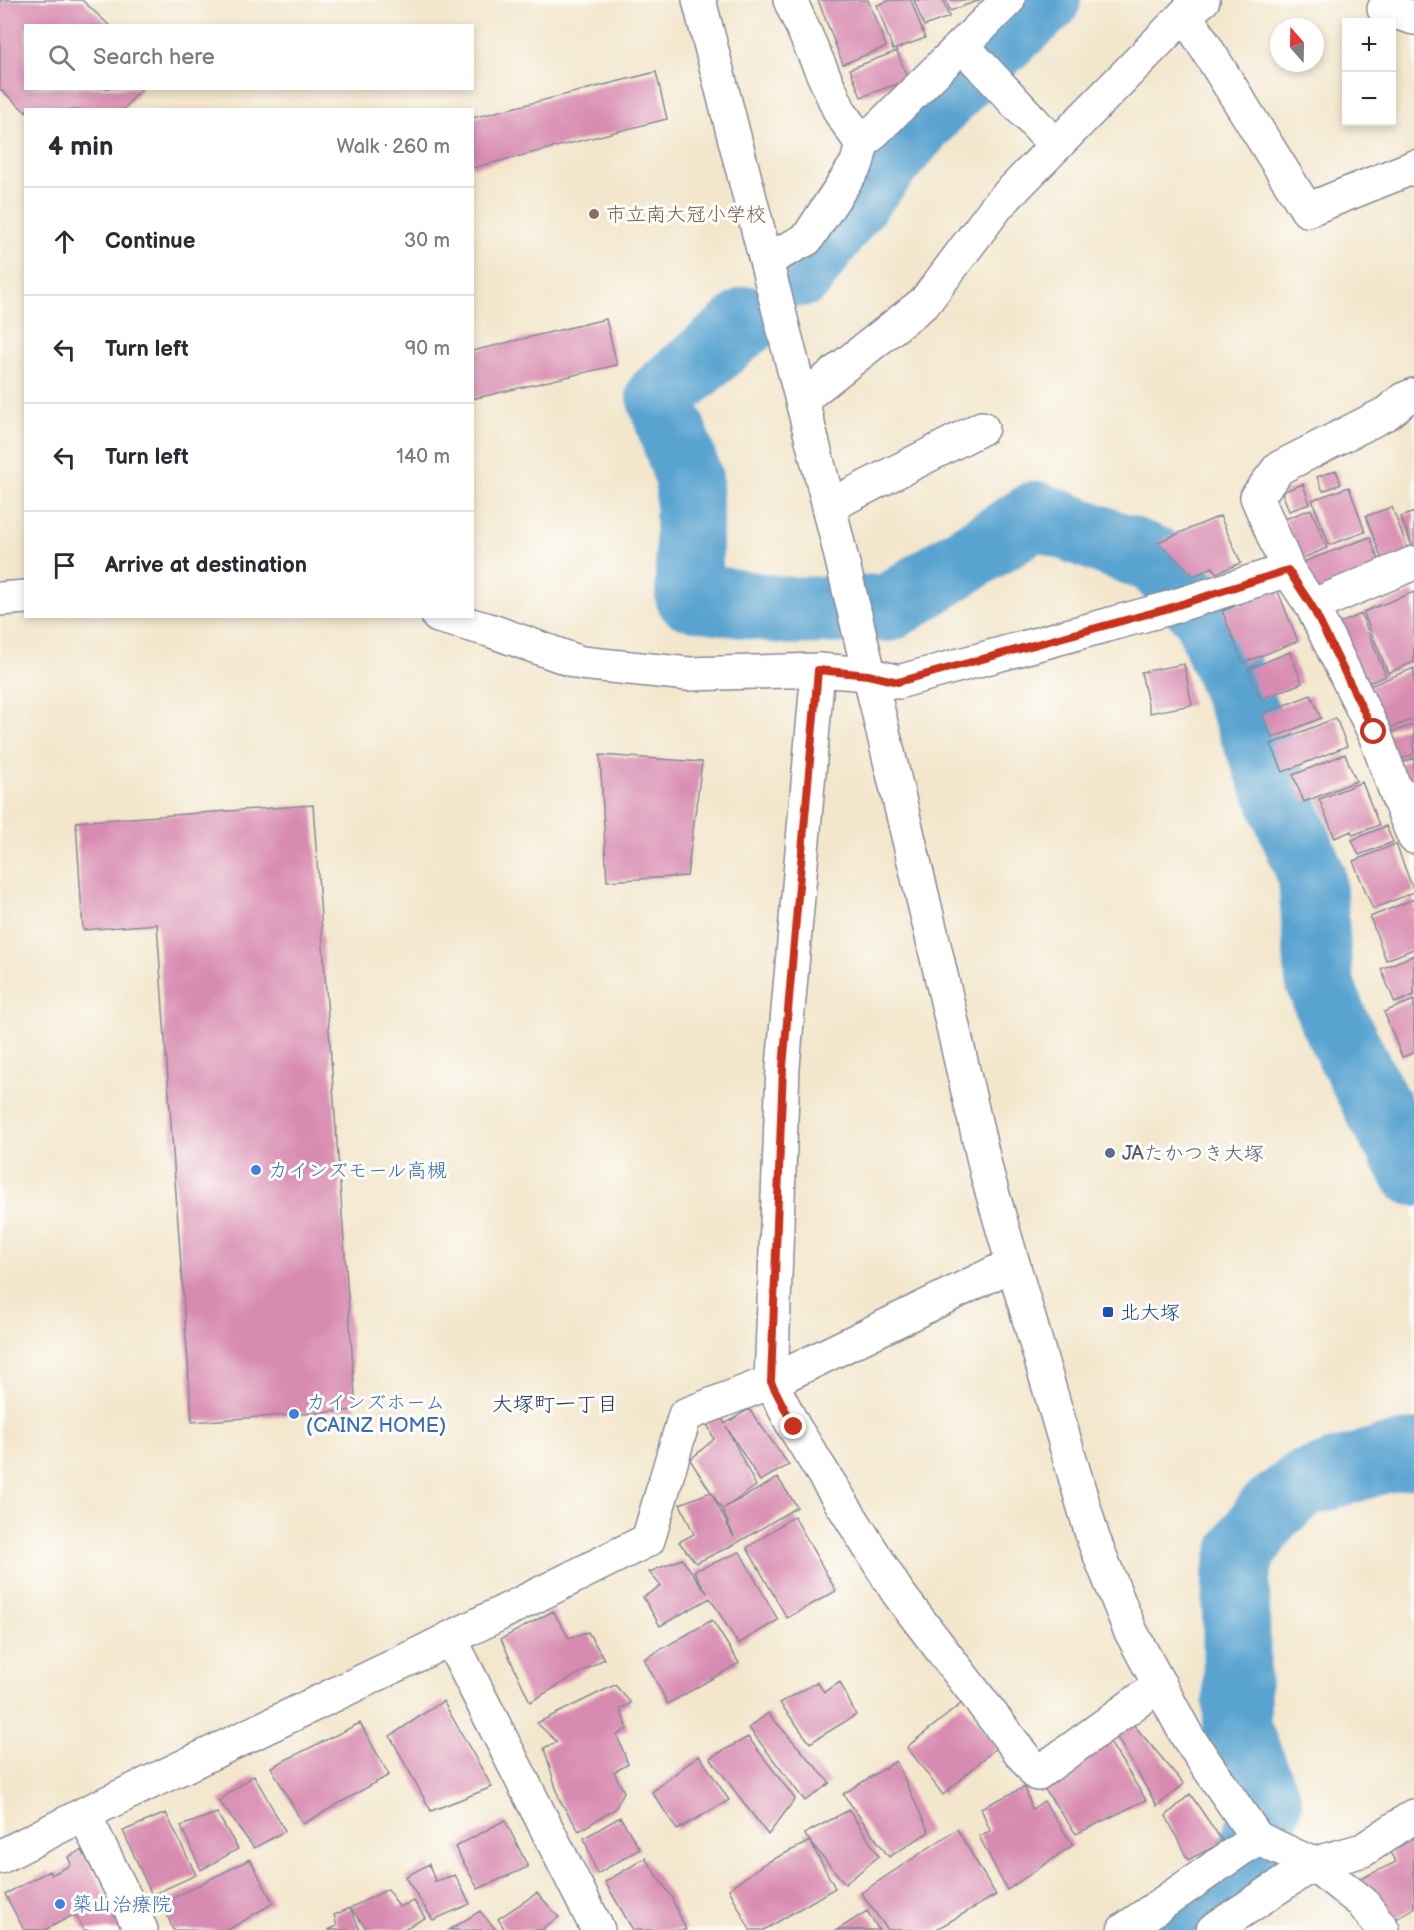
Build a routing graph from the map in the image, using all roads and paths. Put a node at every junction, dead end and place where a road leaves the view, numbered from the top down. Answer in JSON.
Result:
{"nodes":[{"id":1,"x":699,"y":0,"type":"edge"},
{"id":2,"x":790,"y":0,"type":"edge"},
{"id":3,"x":1008,"y":0,"type":"edge"},
{"id":4,"x":1194,"y":7,"type":"edge"},
{"id":5,"x":962,"y":45,"type":"junction"},
{"id":6,"x":862,"y":144,"type":"junction"},
{"id":7,"x":1056,"y":146,"type":"junction"},
{"id":8,"x":1414,"y":167,"type":"edge"},
{"id":9,"x":767,"y":260,"type":"junction"},
{"id":10,"x":1414,"y":394,"type":"edge"},
{"id":11,"x":802,"y":399,"type":"junction"},
{"id":12,"x":982,"y":428,"type":"dead end"},
{"id":13,"x":829,"y":506,"type":"junction"},
{"id":14,"x":1414,"y":563,"type":"edge"},
{"id":15,"x":1288,"y":570,"type":"junction"},
{"id":16,"x":24,"y":597,"type":"edge"},
{"id":17,"x":0,"y":599,"type":"edge"},
{"id":18,"x":1312,"y":606,"type":"junction"},
{"id":19,"x":445,"y":618,"type":"edge"},
{"id":20,"x":818,"y":670,"type":"junction"},
{"id":21,"x":868,"y":675,"type":"junction"},
{"id":22,"x":1407,"y":800,"type":"edge"},
{"id":23,"x":1414,"y":837,"type":"edge"},
{"id":24,"x":1013,"y":1264,"type":"junction"},
{"id":25,"x":771,"y":1382,"type":"junction"},
{"id":26,"x":450,"y":1638,"type":"junction"},
{"id":27,"x":1160,"y":1685,"type":"junction"},
{"id":28,"x":84,"y":1814,"type":"junction"},
{"id":29,"x":1414,"y":1816,"type":"edge"},
{"id":30,"x":1257,"y":1838,"type":"junction"},
{"id":31,"x":0,"y":1857,"type":"edge"},
{"id":32,"x":1313,"y":1864,"type":"junction"},
{"id":33,"x":141,"y":1930,"type":"edge"},
{"id":34,"x":598,"y":1930,"type":"edge"},
{"id":35,"x":1124,"y":1930,"type":"edge"},
{"id":36,"x":1213,"y":1930,"type":"edge"},
{"id":37,"x":1383,"y":1930,"type":"edge"}],
"edges":[{"from":1,"to":9,"type":"street"},
{"from":2,"to":6,"type":"street"},
{"from":3,"to":5,"type":"street"},
{"from":4,"to":7,"type":"street"},
{"from":4,"to":8,"type":"street"},
{"from":5,"to":6,"type":"street"},
{"from":5,"to":7,"type":"street"},
{"from":6,"to":9,"type":"street"},
{"from":7,"to":11,"type":"street"},
{"from":9,"to":11,"type":"street"},
{"from":10,"to":15,"type":"street"},
{"from":11,"to":13,"type":"street"},
{"from":12,"to":13,"type":"street"},
{"from":13,"to":21,"type":"street"},
{"from":14,"to":18,"type":"street"},
{"from":15,"to":18,"type":"street"},
{"from":15,"to":21,"type":"street"},
{"from":16,"to":17,"type":"street"},
{"from":18,"to":22,"type":"street"},
{"from":19,"to":20,"type":"street"},
{"from":20,"to":21,"type":"street"},
{"from":20,"to":25,"type":"street"},
{"from":21,"to":24,"type":"street"},
{"from":22,"to":23,"type":"street"},
{"from":24,"to":25,"type":"street"},
{"from":24,"to":27,"type":"street"},
{"from":25,"to":26,"type":"street"},
{"from":25,"to":27,"type":"street"},
{"from":26,"to":28,"type":"street"},
{"from":26,"to":34,"type":"street"},
{"from":27,"to":30,"type":"street"},
{"from":28,"to":31,"type":"street"},
{"from":28,"to":33,"type":"street"},
{"from":29,"to":32,"type":"street"},
{"from":30,"to":32,"type":"street"},
{"from":30,"to":35,"type":"street"},
{"from":32,"to":36,"type":"street"},
{"from":32,"to":37,"type":"street"}]}
